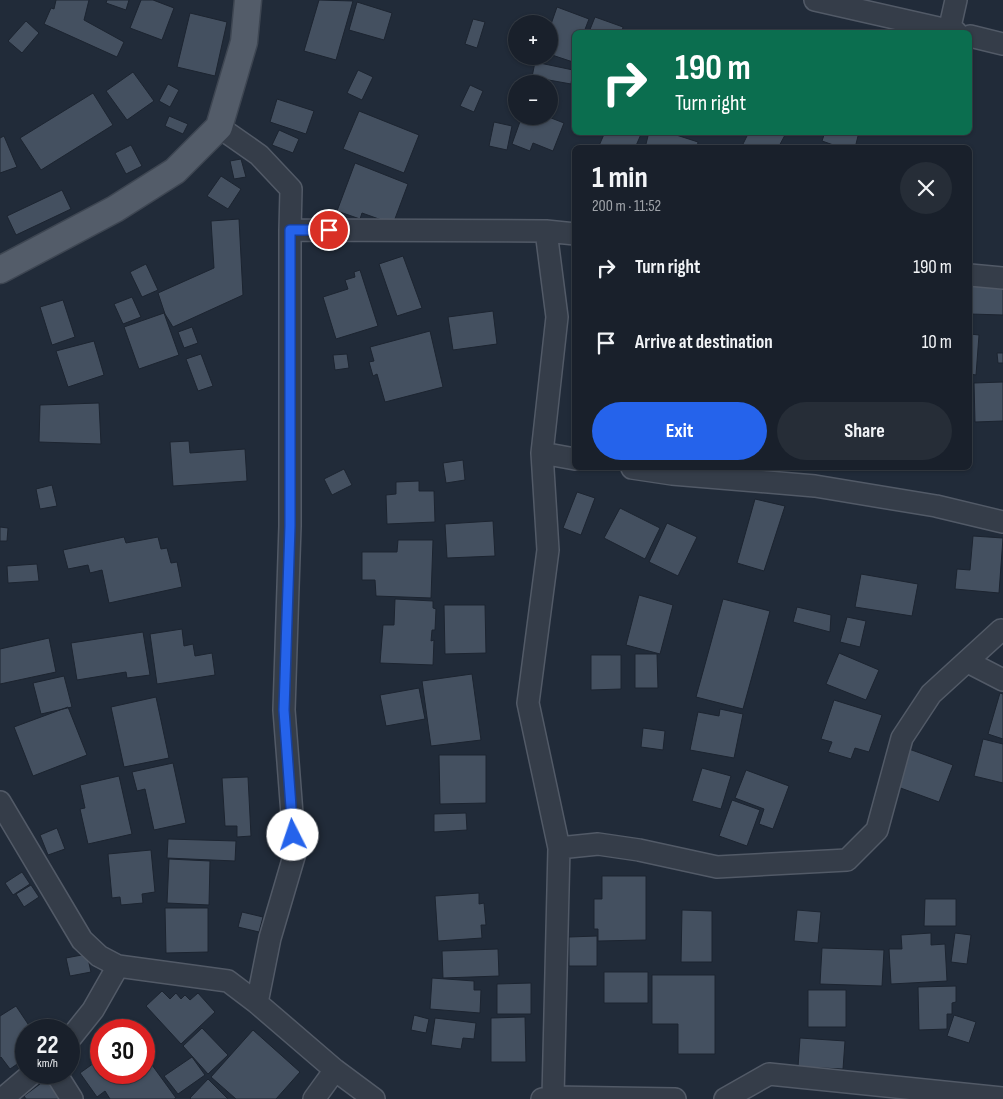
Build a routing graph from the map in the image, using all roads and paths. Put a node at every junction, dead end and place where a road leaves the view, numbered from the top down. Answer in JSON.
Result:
{"nodes":[{"id":1,"x":248,"y":0,"type":"edge"},
{"id":2,"x":815,"y":0,"type":"edge"},
{"id":3,"x":956,"y":0,"type":"edge"},
{"id":4,"x":870,"y":23,"type":"edge"},
{"id":5,"x":935,"y":30,"type":"edge"},
{"id":6,"x":953,"y":30,"type":"edge"},
{"id":7,"x":972,"y":36,"type":"edge"},
{"id":8,"x":1003,"y":44,"type":"edge"},
{"id":9,"x":219,"y":127,"type":"junction"},
{"id":10,"x":290,"y":230,"type":"junction"},
{"id":11,"x":546,"y":231,"type":"junction"},
{"id":12,"x":572,"y":234,"type":"edge"},
{"id":13,"x":0,"y":270,"type":"edge"},
{"id":14,"x":972,"y":275,"type":"edge"},
{"id":15,"x":1003,"y":278,"type":"edge"},
{"id":16,"x":542,"y":453,"type":"junction"},
{"id":17,"x":572,"y":458,"type":"edge"},
{"id":18,"x":645,"y":470,"type":"edge"},
{"id":19,"x":1003,"y":522,"type":"edge"},
{"id":20,"x":1001,"y":630,"type":"dead end"},
{"id":21,"x":968,"y":662,"type":"junction"},
{"id":22,"x":1003,"y":680,"type":"edge"},
{"id":23,"x":0,"y":802,"type":"edge"},
{"id":24,"x":559,"y":848,"type":"junction"},
{"id":25,"x":118,"y":966,"type":"junction"},
{"id":26,"x":257,"y":1003,"type":"junction"},
{"id":27,"x":80,"y":1027,"type":"edge"},
{"id":28,"x":335,"y":1070,"type":"junction"},
{"id":29,"x":20,"y":1084,"type":"edge"},
{"id":30,"x":63,"y":1084,"type":"edge"},
{"id":31,"x":548,"y":1098,"type":"edge"},
{"id":32,"x":1003,"y":1098,"type":"edge"},
{"id":33,"x":2,"y":1099,"type":"edge"},
{"id":34,"x":72,"y":1099,"type":"edge"},
{"id":35,"x":314,"y":1099,"type":"edge"},
{"id":36,"x":374,"y":1099,"type":"edge"},
{"id":37,"x":675,"y":1099,"type":"edge"},
{"id":38,"x":725,"y":1099,"type":"edge"}],
"edges":[{"from":1,"to":9,"type":"main road"},
{"from":2,"to":4,"type":"street"},
{"from":3,"to":6,"type":"street"},
{"from":4,"to":5,"type":"street"},
{"from":7,"to":8,"type":"street"},
{"from":9,"to":10,"type":"street"},
{"from":9,"to":13,"type":"main road"},
{"from":10,"to":11,"type":"street"},
{"from":10,"to":26,"type":"street"},
{"from":11,"to":12,"type":"street"},
{"from":11,"to":16,"type":"street"},
{"from":14,"to":15,"type":"street"},
{"from":16,"to":17,"type":"street"},
{"from":16,"to":24,"type":"street"},
{"from":18,"to":19,"type":"street"},
{"from":20,"to":21,"type":"street"},
{"from":21,"to":22,"type":"street"},
{"from":21,"to":24,"type":"street"},
{"from":23,"to":25,"type":"street"},
{"from":24,"to":31,"type":"street"},
{"from":25,"to":26,"type":"street"},
{"from":25,"to":27,"type":"street"},
{"from":26,"to":28,"type":"street"},
{"from":28,"to":35,"type":"street"},
{"from":28,"to":36,"type":"street"},
{"from":29,"to":33,"type":"street"},
{"from":30,"to":34,"type":"street"},
{"from":31,"to":37,"type":"street"},
{"from":32,"to":38,"type":"street"}]}
